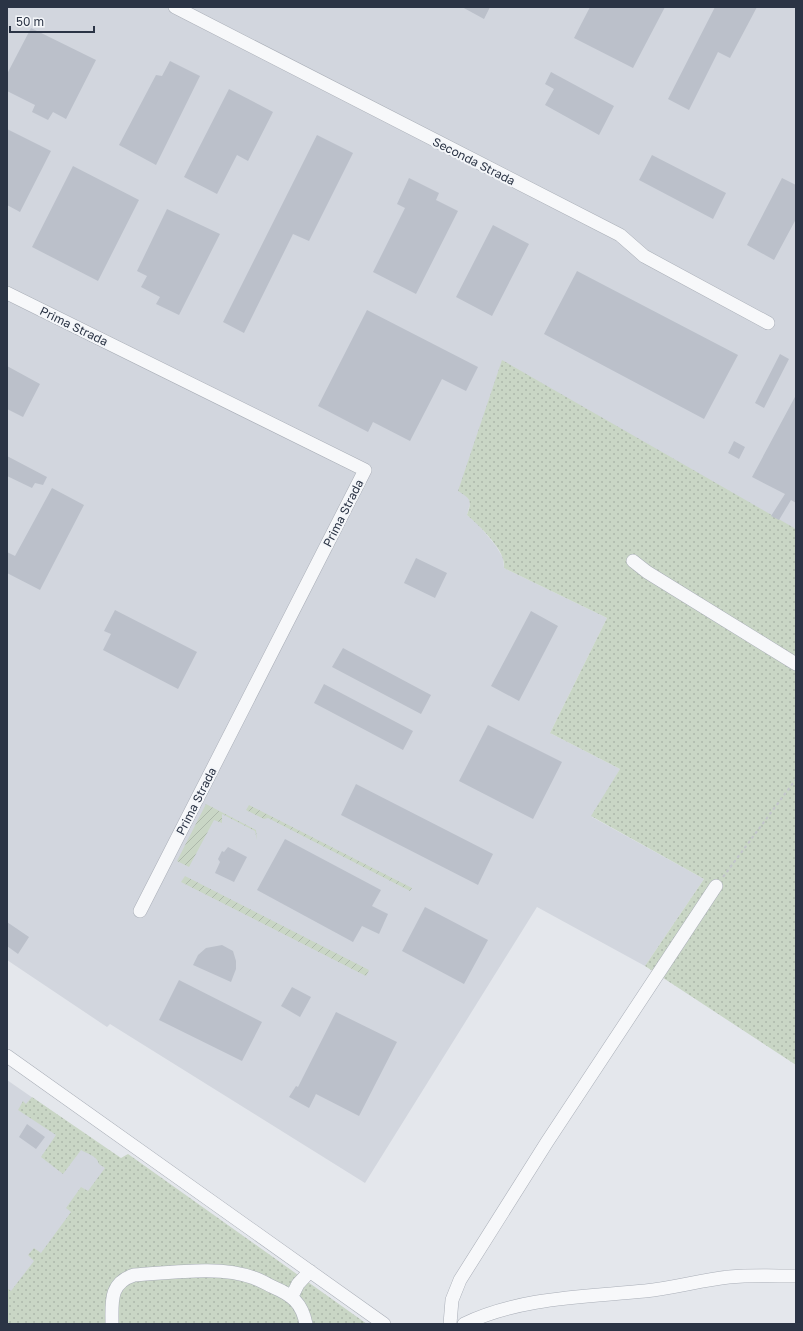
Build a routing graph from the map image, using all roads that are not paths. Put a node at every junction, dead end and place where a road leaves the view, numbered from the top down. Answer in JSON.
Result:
{"nodes":[{"id":1,"x":175,"y":7,"type":"edge"},
{"id":2,"x":7,"y":293,"type":"edge"},
{"id":3,"x":768,"y":322,"type":"dead end"},
{"id":4,"x":633,"y":561,"type":"dead end"},
{"id":5,"x":796,"y":664,"type":"edge"},
{"id":6,"x":716,"y":886,"type":"road end"},
{"id":7,"x":140,"y":911,"type":"dead end"},
{"id":8,"x":7,"y":1056,"type":"edge"},
{"id":9,"x":310,"y":1271,"type":"junction"},
{"id":10,"x":796,"y":1276,"type":"edge"},
{"id":11,"x":292,"y":1296,"type":"junction"},
{"id":12,"x":112,"y":1324,"type":"edge"},
{"id":13,"x":306,"y":1324,"type":"edge"},
{"id":14,"x":384,"y":1324,"type":"edge"},
{"id":15,"x":450,"y":1324,"type":"edge"},
{"id":16,"x":464,"y":1324,"type":"edge"}],
"edges":[{"from":1,"to":3,"type":"street","name":"Seconda Strada"},
{"from":2,"to":7,"type":"street","name":"Prima Strada"},
{"from":4,"to":5,"type":"street"},
{"from":6,"to":15,"type":"street"},
{"from":8,"to":9,"type":"street"},
{"from":9,"to":11,"type":"street"},
{"from":9,"to":14,"type":"street"},
{"from":10,"to":16,"type":"street"},
{"from":11,"to":12,"type":"street"},
{"from":11,"to":13,"type":"street"}]}
